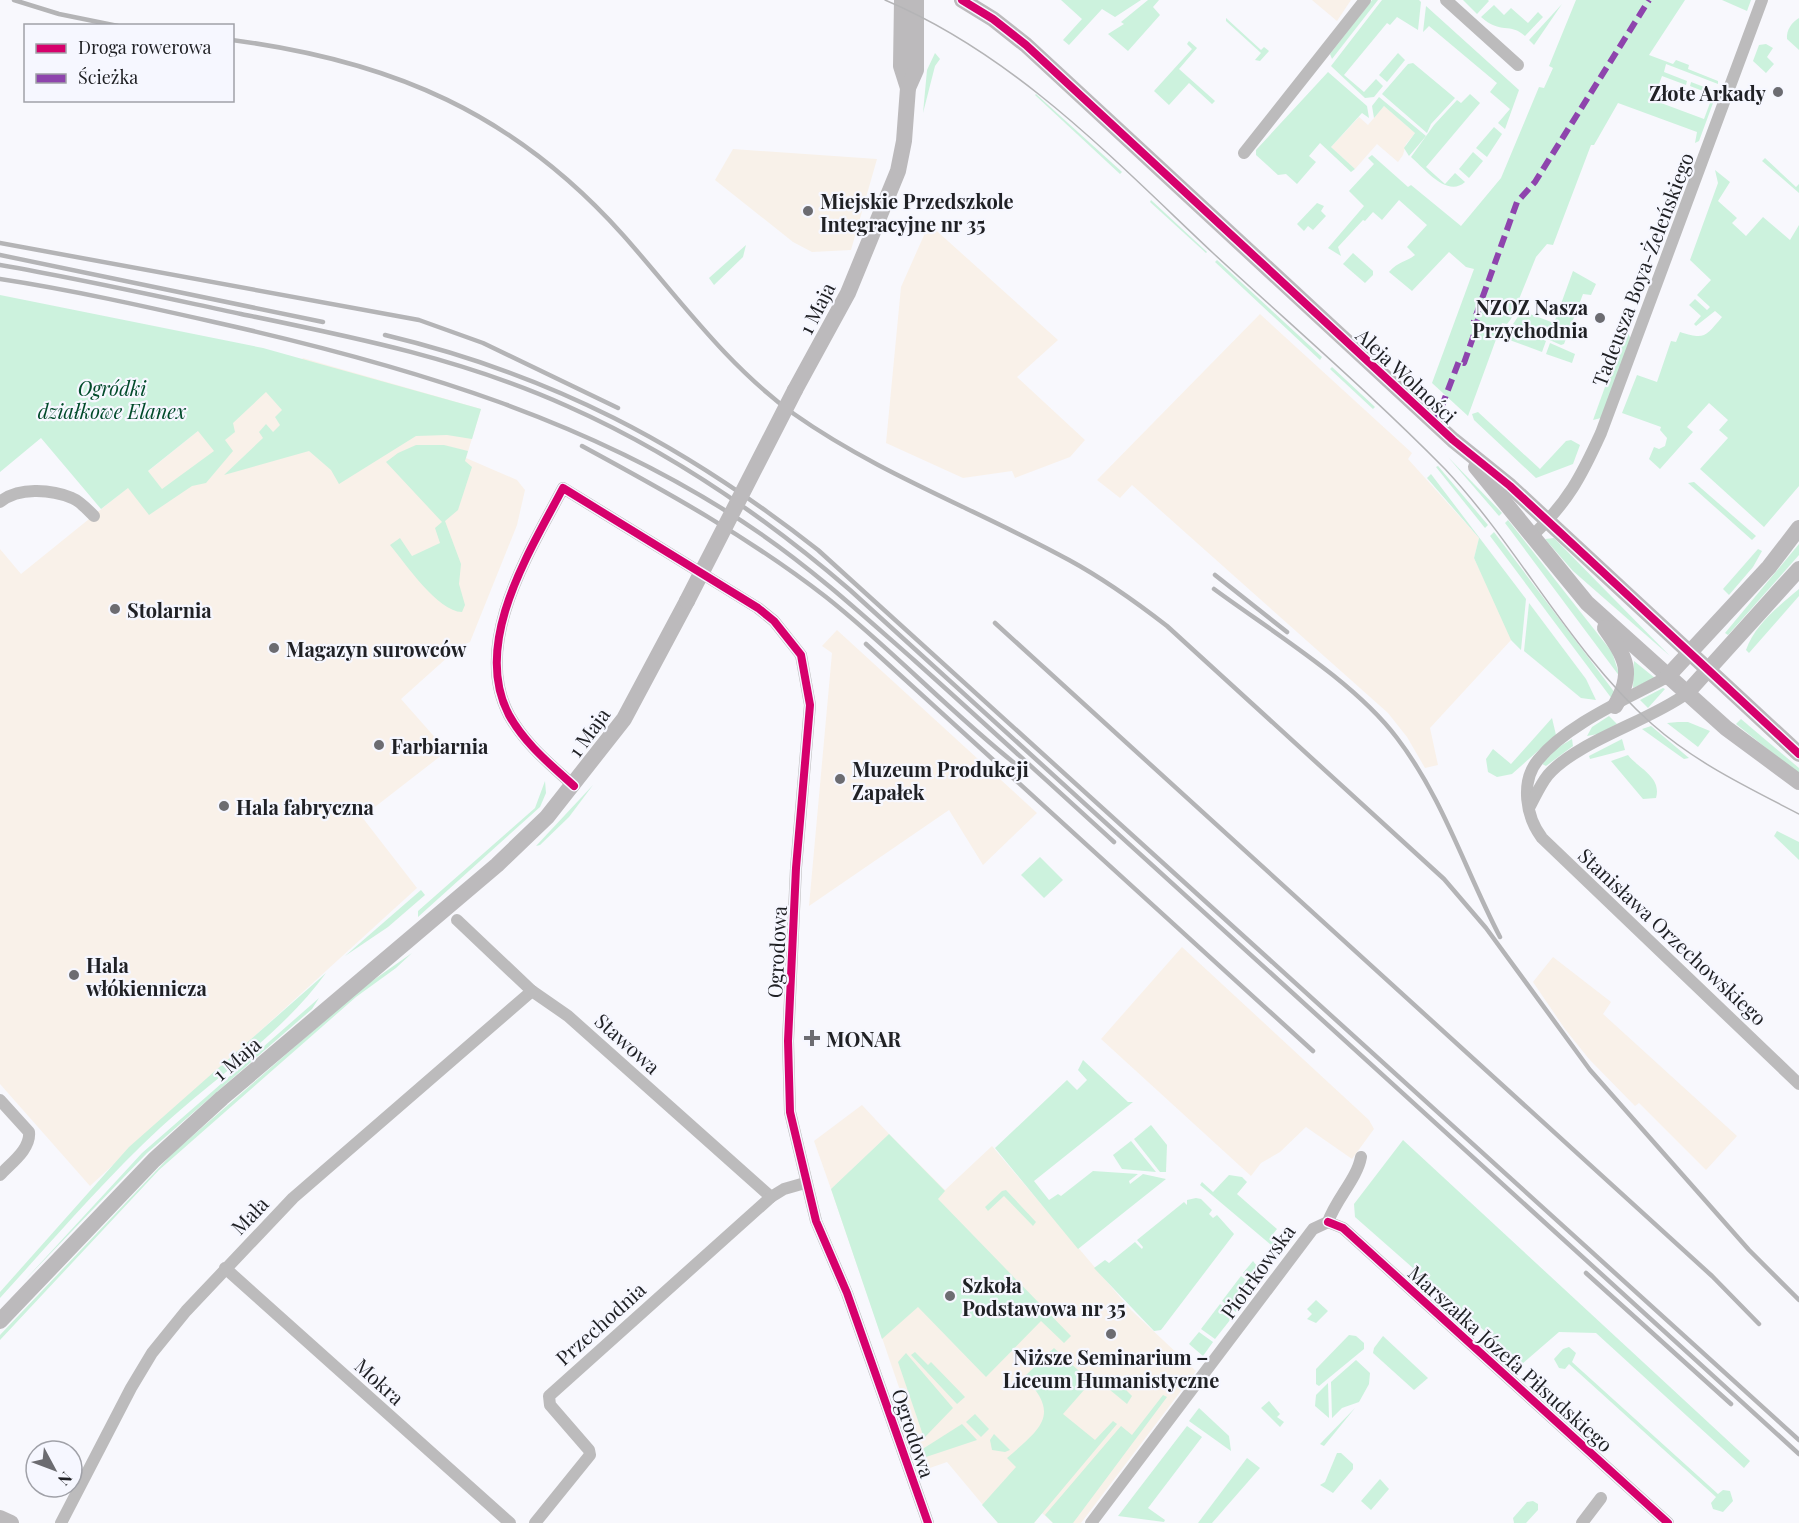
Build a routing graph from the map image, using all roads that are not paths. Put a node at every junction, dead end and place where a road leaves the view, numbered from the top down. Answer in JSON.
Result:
{"nodes":[{"id":1,"x":962,"y":0,"type":"edge"},
{"id":2,"x":978,"y":0,"type":"edge"},
{"id":3,"x":1365,"y":0,"type":"edge"},
{"id":4,"x":1446,"y":0,"type":"edge"},
{"id":5,"x":1762,"y":0,"type":"edge"},
{"id":6,"x":915,"y":2,"type":"edge"},
{"id":7,"x":993,"y":19,"type":"junction"},
{"id":8,"x":1518,"y":64,"type":"dead end"},
{"id":9,"x":1244,"y":153,"type":"dead end"},
{"id":10,"x":1456,"y":443,"type":"junction"},
{"id":11,"x":0,"y":502,"type":"edge"},
{"id":12,"x":94,"y":516,"type":"dead end"},
{"id":13,"x":1548,"y":521,"type":"junction"},
{"id":14,"x":1799,"y":528,"type":"edge"},
{"id":15,"x":1532,"y":536,"type":"junction"},
{"id":16,"x":1799,"y":569,"type":"edge"},
{"id":17,"x":1587,"y":603,"type":"junction"},
{"id":18,"x":1691,"y":654,"type":"junction"},
{"id":19,"x":1709,"y":670,"type":"junction"},
{"id":20,"x":1667,"y":677,"type":"junction"},
{"id":21,"x":1686,"y":694,"type":"junction"},
{"id":22,"x":1615,"y":706,"type":"junction"},
{"id":23,"x":1799,"y":754,"type":"edge"},
{"id":24,"x":1799,"y":783,"type":"edge"},
{"id":25,"x":574,"y":786,"type":"junction"},
{"id":26,"x":1527,"y":812,"type":"junction"},
{"id":27,"x":457,"y":920,"type":"dead end"},
{"id":28,"x":532,"y":991,"type":"junction"},
{"id":29,"x":1799,"y":1084,"type":"edge"},
{"id":30,"x":0,"y":1100,"type":"edge"},
{"id":31,"x":1361,"y":1158,"type":"dead end"},
{"id":32,"x":0,"y":1175,"type":"edge"},
{"id":33,"x":805,"y":1183,"type":"junction"},
{"id":34,"x":771,"y":1197,"type":"junction"},
{"id":35,"x":1328,"y":1222,"type":"junction"},
{"id":36,"x":225,"y":1268,"type":"junction"},
{"id":37,"x":0,"y":1321,"type":"edge"},
{"id":38,"x":1601,"y":1498,"type":"dead end"},
{"id":39,"x":0,"y":1518,"type":"edge"},
{"id":40,"x":10,"y":1523,"type":"edge"},
{"id":41,"x":61,"y":1523,"type":"edge"},
{"id":42,"x":510,"y":1523,"type":"edge"},
{"id":43,"x":535,"y":1523,"type":"edge"},
{"id":44,"x":928,"y":1523,"type":"edge"},
{"id":45,"x":1091,"y":1523,"type":"edge"},
{"id":46,"x":1582,"y":1523,"type":"edge"},
{"id":47,"x":1668,"y":1523,"type":"edge"}],
"edges":[{"from":1,"to":7,"type":"street","name":"Aleja Wolności"},
{"from":2,"to":7,"type":"street","name":"Aleja Wolności"},
{"from":3,"to":9,"type":"street"},
{"from":4,"to":8,"type":"street"},
{"from":5,"to":13,"type":"street","name":"Tadeusza Boya-Żeleńskiego"},
{"from":6,"to":25,"type":"street","name":"1 Maja","bridge":true},
{"from":7,"to":10,"type":"street","name":"Aleja Wolności"},
{"from":10,"to":13,"type":"street","name":"Aleja Wolności"},
{"from":10,"to":15,"type":"street","name":"Aleja Wolności"},
{"from":11,"to":12,"type":"street"},
{"from":13,"to":15,"type":"street","name":"Tadeusza Boya-Żeleńskiego"},
{"from":13,"to":18,"type":"street","name":"Aleja Wolności"},
{"from":14,"to":18,"type":"street"},
{"from":15,"to":17,"type":"street","name":"Aleja Wolności"},
{"from":16,"to":19,"type":"street"},
{"from":17,"to":20,"type":"street","name":"Aleja Wolności"},
{"from":17,"to":22,"type":"street"},
{"from":18,"to":19,"type":"street","name":"Aleja Wolności"},
{"from":18,"to":20,"type":"street"},
{"from":19,"to":21,"type":"street"},
{"from":19,"to":23,"type":"street","name":"Aleja Wolności"},
{"from":20,"to":21,"type":"street","name":"Aleja Wolności"},
{"from":20,"to":22,"type":"street"},
{"from":21,"to":24,"type":"street","name":"Aleja Wolności"},
{"from":21,"to":26,"type":"street"},
{"from":22,"to":26,"type":"street"},
{"from":25,"to":33,"type":"street","name":"Ogrodowa"},
{"from":25,"to":37,"type":"street","name":"1 Maja"},
{"from":26,"to":29,"type":"street","name":"Stanisława Orzechowskiego"},
{"from":27,"to":28,"type":"street","name":"Stawowa"},
{"from":28,"to":34,"type":"street","name":"Stawowa"},
{"from":28,"to":36,"type":"street","name":"Mała"},
{"from":30,"to":32,"type":"street"},
{"from":31,"to":35,"type":"street","name":"Piotrkowska"},
{"from":33,"to":34,"type":"street","name":"Przechodnia"},
{"from":33,"to":44,"type":"street","name":"Ogrodowa"},
{"from":34,"to":43,"type":"street","name":"Przechodnia"},
{"from":35,"to":45,"type":"street","name":"Piotrkowska"},
{"from":35,"to":47,"type":"street","name":"Marszałka Józefa Piłsudskiego"},
{"from":36,"to":41,"type":"street","name":"Mała"},
{"from":36,"to":42,"type":"street","name":"Mokra"},
{"from":38,"to":46,"type":"street"},
{"from":39,"to":40,"type":"street"}]}
